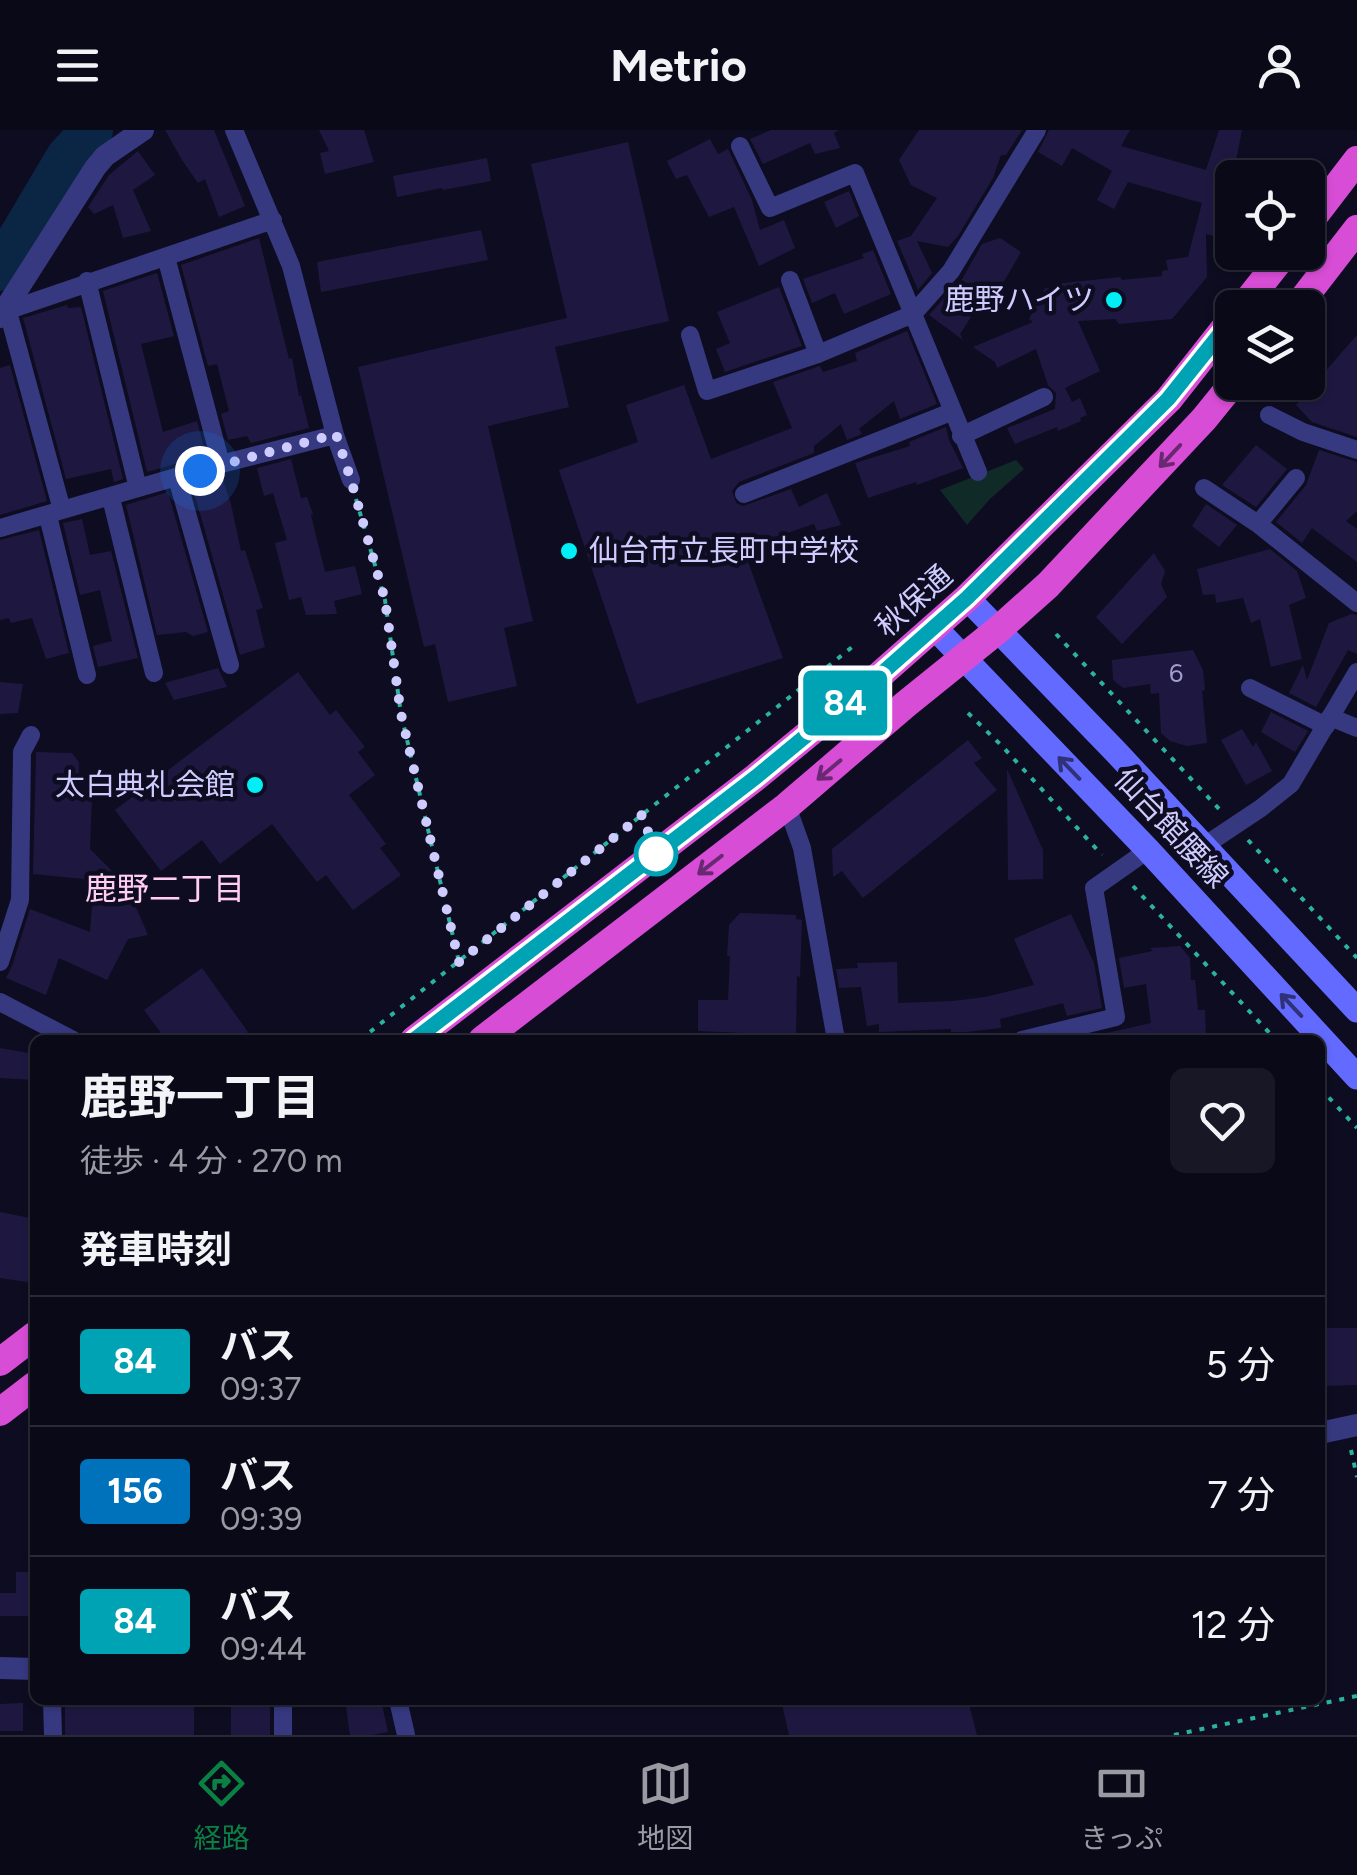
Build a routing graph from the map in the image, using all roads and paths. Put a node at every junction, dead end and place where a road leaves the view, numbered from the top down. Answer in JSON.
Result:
{"nodes":[{"id":1,"x":143,"y":130,"type":"edge"},
{"id":2,"x":234,"y":130,"type":"edge"},
{"id":3,"x":1037,"y":130,"type":"edge"},
{"id":4,"x":740,"y":146,"type":"dead end"},
{"id":5,"x":1357,"y":160,"type":"edge"},
{"id":6,"x":1325,"y":202,"type":"edge"},
{"id":7,"x":273,"y":220,"type":"junction"},
{"id":8,"x":1357,"y":229,"type":"edge"},
{"id":9,"x":166,"y":257,"type":"junction"},
{"id":10,"x":1272,"y":270,"type":"edge"},
{"id":11,"x":790,"y":280,"type":"dead end"},
{"id":12,"x":87,"y":282,"type":"junction"},
{"id":13,"x":1256,"y":290,"type":"edge"},
{"id":14,"x":1310,"y":290,"type":"edge"},
{"id":15,"x":3,"y":312,"type":"edge"},
{"id":16,"x":913,"y":314,"type":"junction"},
{"id":17,"x":690,"y":334,"type":"dead end"},
{"id":18,"x":1215,"y":340,"type":"edge"},
{"id":19,"x":818,"y":354,"type":"junction"},
{"id":20,"x":1044,"y":397,"type":"dead end"},
{"id":21,"x":1220,"y":400,"type":"edge"},
{"id":22,"x":951,"y":412,"type":"junction"},
{"id":23,"x":1269,"y":415,"type":"dead end"},
{"id":24,"x":336,"y":434,"type":"junction"},
{"id":25,"x":961,"y":436,"type":"junction"},
{"id":26,"x":1357,"y":450,"type":"edge"},
{"id":27,"x":222,"y":464,"type":"junction"},
{"id":28,"x":978,"y":472,"type":"dead end"},
{"id":29,"x":177,"y":478,"type":"junction"},
{"id":30,"x":1296,"y":478,"type":"dead end"},
{"id":31,"x":351,"y":480,"type":"joint"},
{"id":32,"x":138,"y":488,"type":"junction"},
{"id":33,"x":1204,"y":488,"type":"dead end"},
{"id":34,"x":744,"y":494,"type":"dead end"},
{"id":35,"x":111,"y":498,"type":"junction"},
{"id":36,"x":55,"y":513,"type":"junction"},
{"id":37,"x":1258,"y":524,"type":"junction"},
{"id":38,"x":0,"y":528,"type":"edge"},
{"id":39,"x":967,"y":598,"type":"junction"},
{"id":40,"x":1357,"y":603,"type":"edge"},
{"id":41,"x":934,"y":626,"type":"junction"},
{"id":42,"x":999,"y":629,"type":"junction"},
{"id":43,"x":1056,"y":634,"type":"dead end"},
{"id":44,"x":856,"y":644,"type":"dead end"},
{"id":45,"x":964,"y":658,"type":"junction"},
{"id":46,"x":230,"y":665,"type":"dead end"},
{"id":47,"x":154,"y":672,"type":"dead end"},
{"id":48,"x":1357,"y":672,"type":"edge"},
{"id":49,"x":86,"y":675,"type":"dead end"},
{"id":50,"x":1250,"y":688,"type":"dead end"},
{"id":51,"x":1328,"y":722,"type":"junction"},
{"id":52,"x":1357,"y":728,"type":"edge"},
{"id":53,"x":31,"y":735,"type":"dead end"},
{"id":54,"x":787,"y":806,"type":"junction"},
{"id":55,"x":1234,"y":825,"type":"junction"},
{"id":56,"x":1204,"y":846,"type":"junction"},
{"id":57,"x":1148,"y":850,"type":"junction"},
{"id":58,"x":1357,"y":958,"type":"edge"},
{"id":59,"x":0,"y":962,"type":"edge"},
{"id":60,"x":459,"y":962,"type":"junction"},
{"id":61,"x":0,"y":1002,"type":"edge"},
{"id":62,"x":1357,"y":1010,"type":"edge"},
{"id":63,"x":63,"y":1035,"type":"edge"},
{"id":64,"x":366,"y":1035,"type":"edge"},
{"id":65,"x":421,"y":1035,"type":"edge"},
{"id":66,"x":489,"y":1035,"type":"edge"},
{"id":67,"x":835,"y":1035,"type":"edge"},
{"id":68,"x":1043,"y":1035,"type":"edge"},
{"id":69,"x":1318,"y":1035,"type":"edge"},
{"id":70,"x":1325,"y":1042,"type":"edge"},
{"id":71,"x":1357,"y":1077,"type":"edge"},
{"id":72,"x":1325,"y":1093,"type":"edge"},
{"id":73,"x":1357,"y":1128,"type":"edge"},
{"id":74,"x":30,"y":1338,"type":"edge"},
{"id":75,"x":0,"y":1362,"type":"edge"},
{"id":76,"x":30,"y":1389,"type":"edge"},
{"id":77,"x":0,"y":1412,"type":"edge"},
{"id":78,"x":1325,"y":1433,"type":"edge"},
{"id":79,"x":1354,"y":1435,"type":"edge"},
{"id":80,"x":1357,"y":1477,"type":"edge"},
{"id":81,"x":0,"y":1668,"type":"edge"},
{"id":82,"x":30,"y":1669,"type":"edge"},
{"id":83,"x":1357,"y":1696,"type":"edge"},
{"id":84,"x":1325,"y":1703,"type":"edge"},
{"id":85,"x":52,"y":1705,"type":"edge"},
{"id":86,"x":283,"y":1705,"type":"edge"},
{"id":87,"x":399,"y":1705,"type":"edge"},
{"id":88,"x":1315,"y":1705,"type":"edge"},
{"id":89,"x":53,"y":1735,"type":"edge"},
{"id":90,"x":283,"y":1735,"type":"edge"},
{"id":91,"x":406,"y":1735,"type":"edge"},
{"id":92,"x":1174,"y":1735,"type":"edge"}],
"edges":[{"from":1,"to":15,"type":"street"},
{"from":2,"to":7,"type":"street"},
{"from":3,"to":16,"type":"street"},
{"from":4,"to":16,"type":"street"},
{"from":5,"to":6,"type":"highway"},
{"from":7,"to":9,"type":"street"},
{"from":7,"to":24,"type":"street"},
{"from":8,"to":14,"type":"highway"},
{"from":9,"to":12,"type":"street"},
{"from":9,"to":27,"type":"street"},
{"from":10,"to":13,"type":"highway"},
{"from":11,"to":19,"type":"street"},
{"from":12,"to":15,"type":"street"},
{"from":12,"to":32,"type":"street"},
{"from":15,"to":36,"type":"street"},
{"from":16,"to":19,"type":"street"},
{"from":16,"to":22,"type":"street"},
{"from":17,"to":19,"type":"street"},
{"from":18,"to":39,"type":"highway","name":"秋保通"},
{"from":20,"to":25,"type":"street"},
{"from":21,"to":42,"type":"highway","one_way":true},
{"from":22,"to":25,"type":"street"},
{"from":22,"to":34,"type":"street"},
{"from":23,"to":26,"type":"street"},
{"from":24,"to":27,"type":"street"},
{"from":24,"to":31,"type":"street"},
{"from":25,"to":28,"type":"street"},
{"from":27,"to":29,"type":"street"},
{"from":29,"to":32,"type":"street"},
{"from":29,"to":46,"type":"street"},
{"from":30,"to":37,"type":"street"},
{"from":31,"to":60,"type":"path"},
{"from":32,"to":35,"type":"street"},
{"from":33,"to":37,"type":"street"},
{"from":35,"to":36,"type":"street"},
{"from":35,"to":47,"type":"street"},
{"from":36,"to":38,"type":"street"},
{"from":36,"to":49,"type":"street"},
{"from":37,"to":40,"type":"street"},
{"from":39,"to":41,"type":"highway","name":"秋保通"},
{"from":39,"to":42,"type":"main road","name":"仙台館腰線"},
{"from":41,"to":45,"type":"main road","name":"仙台館腰線"},
{"from":41,"to":65,"type":"highway","name":"秋保通"},
{"from":42,"to":45,"type":"highway"},
{"from":42,"to":56,"type":"main road","name":"仙台館腰線"},
{"from":43,"to":55,"type":"path"},
{"from":44,"to":60,"type":"path"},
{"from":45,"to":54,"type":"highway","one_way":true},
{"from":57,"to":45,"type":"main road","name":"仙台館腰線","one_way":true},
{"from":48,"to":51,"type":"street"},
{"from":50,"to":51,"type":"street"},
{"from":51,"to":52,"type":"street"},
{"from":51,"to":55,"type":"street"},
{"from":53,"to":59,"type":"street"},
{"from":54,"to":66,"type":"highway","one_way":true},
{"from":54,"to":67,"type":"street"},
{"from":55,"to":56,"type":"street"},
{"from":55,"to":58,"type":"path"},
{"from":56,"to":62,"type":"main road","name":"仙台館腰線"},
{"from":57,"to":68,"type":"street"},
{"from":69,"to":57,"type":"main road","name":"仙台館腰線","one_way":true},
{"from":60,"to":64,"type":"path"},
{"from":61,"to":63,"type":"street"},
{"from":71,"to":70,"type":"main road","name":"仙台館腰線","one_way":true},
{"from":72,"to":73,"type":"path"},
{"from":74,"to":75,"type":"highway"},
{"from":76,"to":77,"type":"highway"},
{"from":78,"to":79,"type":"street"},
{"from":79,"to":80,"type":"path"},
{"from":81,"to":82,"type":"street"},
{"from":83,"to":84,"type":"path"},
{"from":85,"to":89,"type":"street"},
{"from":86,"to":90,"type":"street"},
{"from":87,"to":91,"type":"street"},
{"from":88,"to":92,"type":"path"}]}
